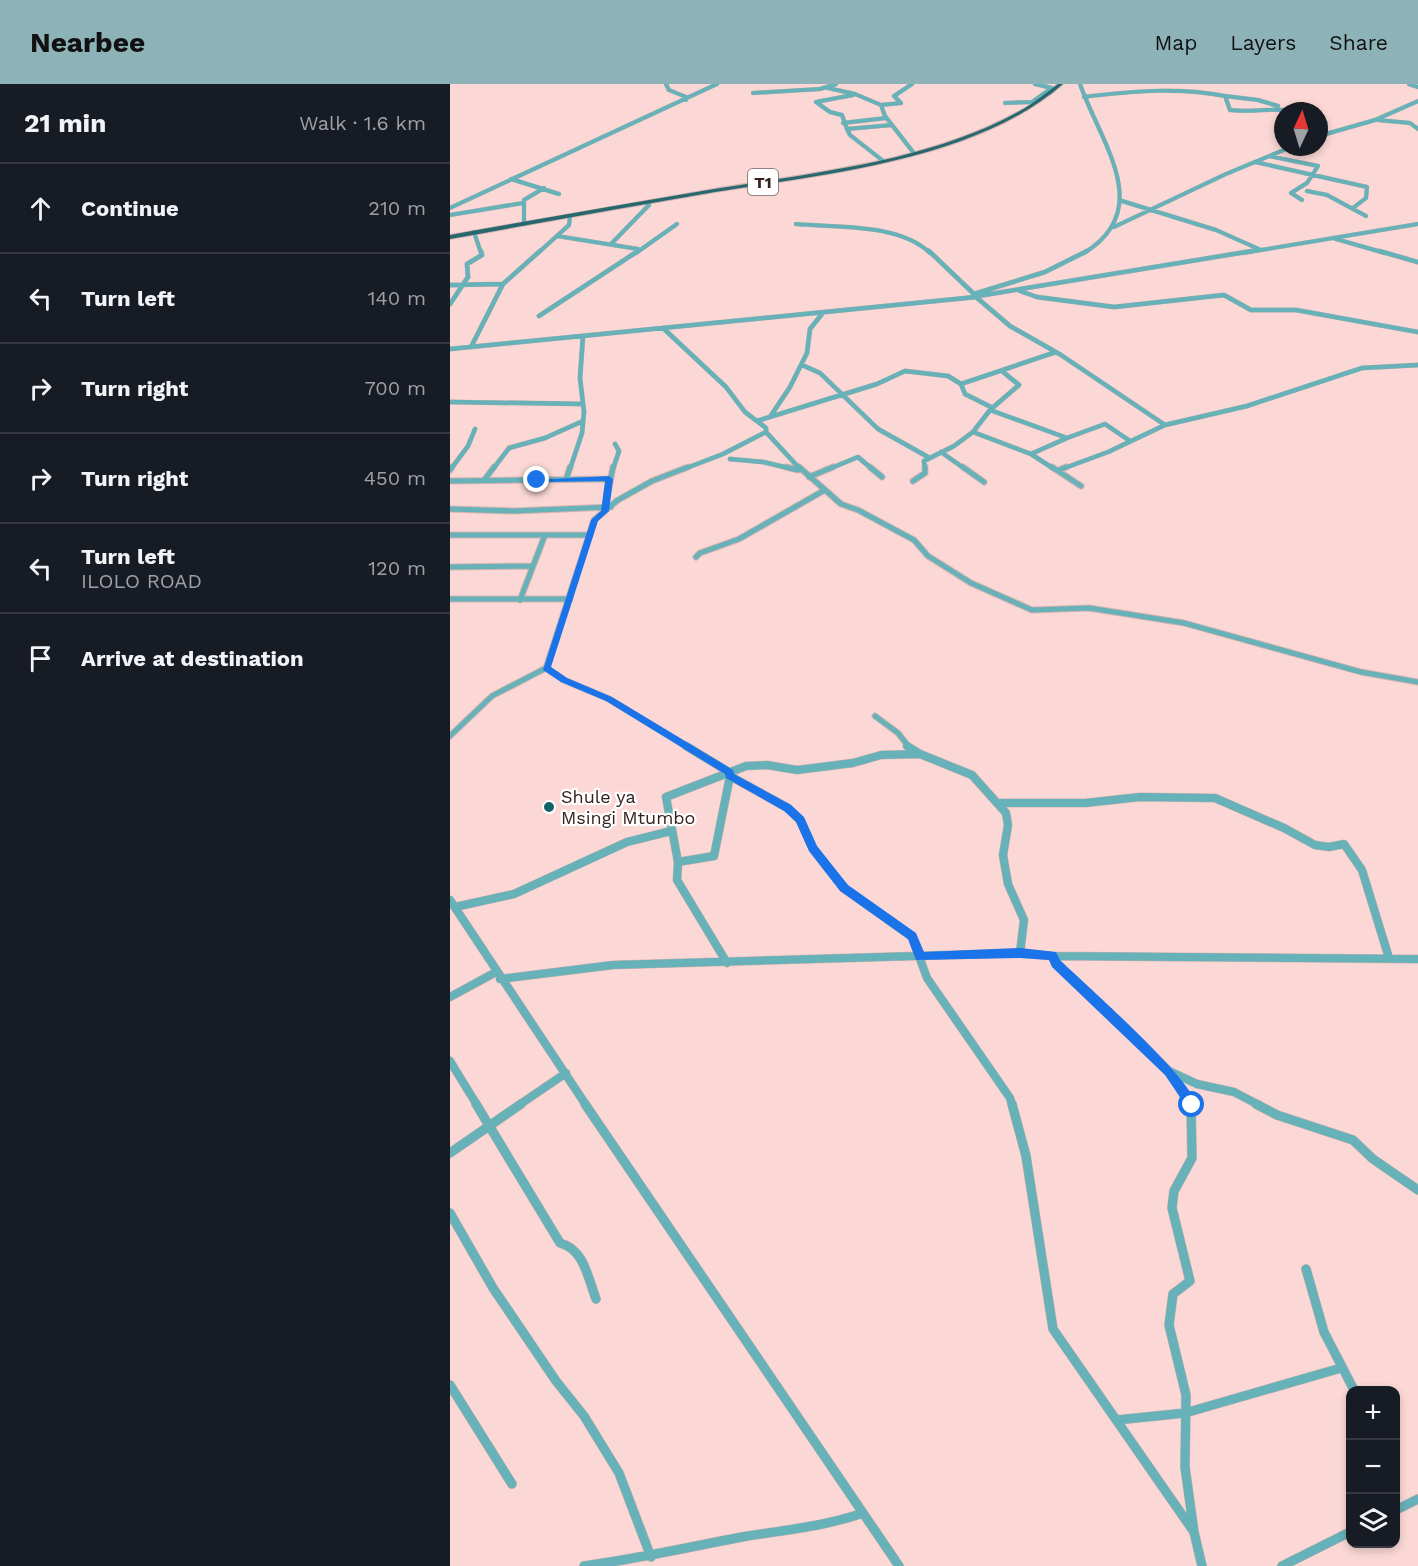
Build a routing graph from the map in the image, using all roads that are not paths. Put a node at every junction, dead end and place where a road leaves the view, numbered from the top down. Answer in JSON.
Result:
{"nodes":[{"id":1,"x":666,"y":84,"type":"edge"},
{"id":2,"x":717,"y":84,"type":"edge"},
{"id":3,"x":836,"y":84,"type":"edge"},
{"id":4,"x":912,"y":84,"type":"edge"},
{"id":5,"x":1035,"y":84,"type":"edge"},
{"id":6,"x":1061,"y":84,"type":"edge"},
{"id":7,"x":1080,"y":84,"type":"edge"},
{"id":8,"x":1409,"y":84,"type":"edge"},
{"id":9,"x":1418,"y":87,"type":"edge"},
{"id":10,"x":828,"y":88,"type":"junction"},
{"id":11,"x":753,"y":93,"type":"dead end"},
{"id":12,"x":857,"y":93,"type":"junction"},
{"id":13,"x":1225,"y":96,"type":"junction"},
{"id":14,"x":1084,"y":97,"type":"junction"},
{"id":15,"x":686,"y":100,"type":"junction"},
{"id":16,"x":1418,"y":101,"type":"edge"},
{"id":17,"x":1005,"y":103,"type":"dead end"},
{"id":18,"x":881,"y":105,"type":"junction"},
{"id":19,"x":1274,"y":105,"type":"edge"},
{"id":20,"x":1274,"y":110,"type":"edge"},
{"id":21,"x":886,"y":118,"type":"junction"},
{"id":22,"x":1376,"y":119,"type":"junction"},
{"id":23,"x":1418,"y":121,"type":"edge"},
{"id":24,"x":843,"y":123,"type":"junction"},
{"id":25,"x":1410,"y":123,"type":"junction"},
{"id":26,"x":892,"y":125,"type":"junction"},
{"id":27,"x":847,"y":129,"type":"junction"},
{"id":28,"x":1418,"y":129,"type":"edge"},
{"id":29,"x":1328,"y":133,"type":"edge"},
{"id":30,"x":913,"y":152,"type":"junction"},
{"id":31,"x":1274,"y":154,"type":"edge"},
{"id":32,"x":1269,"y":156,"type":"junction"},
{"id":33,"x":882,"y":160,"type":"junction"},
{"id":34,"x":1255,"y":162,"type":"junction"},
{"id":35,"x":1312,"y":174,"type":"junction"},
{"id":36,"x":511,"y":179,"type":"junction"},
{"id":37,"x":544,"y":188,"type":"junction"},
{"id":38,"x":1307,"y":190,"type":"dead end"},
{"id":39,"x":559,"y":194,"type":"dead end"},
{"id":40,"x":1302,"y":200,"type":"dead end"},
{"id":41,"x":1122,"y":201,"type":"junction"},
{"id":42,"x":523,"y":203,"type":"junction"},
{"id":43,"x":646,"y":203,"type":"junction"},
{"id":44,"x":450,"y":208,"type":"edge"},
{"id":45,"x":1353,"y":208,"type":"junction"},
{"id":46,"x":1150,"y":209,"type":"junction"},
{"id":47,"x":450,"y":215,"type":"edge"},
{"id":48,"x":570,"y":216,"type":"junction"},
{"id":49,"x":1366,"y":216,"type":"dead end"},
{"id":50,"x":524,"y":224,"type":"junction"},
{"id":51,"x":677,"y":224,"type":"dead end"},
{"id":52,"x":796,"y":224,"type":"dead end"},
{"id":53,"x":1418,"y":224,"type":"edge"},
{"id":54,"x":1114,"y":227,"type":"junction"},
{"id":55,"x":474,"y":232,"type":"junction"},
{"id":56,"x":557,"y":236,"type":"junction"},
{"id":57,"x":450,"y":237,"type":"edge"},
{"id":58,"x":1334,"y":239,"type":"junction"},
{"id":59,"x":611,"y":244,"type":"junction"},
{"id":60,"x":638,"y":249,"type":"junction"},
{"id":61,"x":1261,"y":250,"type":"junction"},
{"id":62,"x":1418,"y":262,"type":"edge"},
{"id":63,"x":503,"y":284,"type":"junction"},
{"id":64,"x":450,"y":285,"type":"edge"},
{"id":65,"x":460,"y":285,"type":"junction"},
{"id":66,"x":1017,"y":290,"type":"junction"},
{"id":67,"x":975,"y":295,"type":"junction"},
{"id":68,"x":450,"y":304,"type":"edge"},
{"id":69,"x":822,"y":314,"type":"junction"},
{"id":70,"x":539,"y":316,"type":"dead end"},
{"id":71,"x":663,"y":328,"type":"junction"},
{"id":72,"x":1418,"y":332,"type":"edge"},
{"id":73,"x":583,"y":336,"type":"junction"},
{"id":74,"x":471,"y":347,"type":"junction"},
{"id":75,"x":450,"y":349,"type":"edge"},
{"id":76,"x":1056,"y":352,"type":"junction"},
{"id":77,"x":802,"y":364,"type":"junction"},
{"id":78,"x":1418,"y":365,"type":"edge"},
{"id":79,"x":1002,"y":371,"type":"junction"},
{"id":80,"x":961,"y":384,"type":"junction"},
{"id":81,"x":843,"y":394,"type":"junction"},
{"id":82,"x":450,"y":402,"type":"edge"},
{"id":83,"x":583,"y":404,"type":"junction"},
{"id":84,"x":991,"y":409,"type":"junction"},
{"id":85,"x":770,"y":417,"type":"junction"},
{"id":86,"x":757,"y":421,"type":"junction"},
{"id":87,"x":584,"y":422,"type":"junction"},
{"id":88,"x":1165,"y":425,"type":"junction"},
{"id":89,"x":475,"y":429,"type":"dead end"},
{"id":90,"x":766,"y":430,"type":"junction"},
{"id":91,"x":973,"y":432,"type":"junction"},
{"id":92,"x":1067,"y":438,"type":"junction"},
{"id":93,"x":1130,"y":441,"type":"junction"},
{"id":94,"x":615,"y":444,"type":"dead end"},
{"id":95,"x":941,"y":452,"type":"junction"},
{"id":96,"x":1032,"y":454,"type":"junction"},
{"id":97,"x":928,"y":458,"type":"junction"},
{"id":98,"x":730,"y":459,"type":"dead end"},
{"id":99,"x":450,"y":470,"type":"edge"},
{"id":100,"x":1059,"y":470,"type":"junction"},
{"id":101,"x":803,"y":472,"type":"junction"},
{"id":102,"x":809,"y":477,"type":"junction"},
{"id":103,"x":882,"y":477,"type":"dead end"},
{"id":104,"x":609,"y":479,"type":"junction"},
{"id":105,"x":485,"y":480,"type":"junction"},
{"id":106,"x":566,"y":480,"type":"junction"},
{"id":107,"x":450,"y":481,"type":"edge"},
{"id":108,"x":913,"y":481,"type":"dead end"},
{"id":109,"x":984,"y":482,"type":"dead end"},
{"id":110,"x":1081,"y":486,"type":"dead end"},
{"id":111,"x":823,"y":490,"type":"junction"},
{"id":112,"x":607,"y":508,"type":"junction"},
{"id":113,"x":450,"y":510,"type":"edge"},
{"id":114,"x":545,"y":535,"type":"junction"},
{"id":115,"x":590,"y":535,"type":"junction"},
{"id":116,"x":450,"y":536,"type":"edge"},
{"id":117,"x":696,"y":557,"type":"dead end"},
{"id":118,"x":532,"y":566,"type":"junction"},
{"id":119,"x":450,"y":567,"type":"edge"},
{"id":120,"x":450,"y":599,"type":"edge"},
{"id":121,"x":570,"y":599,"type":"junction"},
{"id":122,"x":520,"y":600,"type":"junction"},
{"id":123,"x":546,"y":668,"type":"junction"},
{"id":124,"x":1418,"y":681,"type":"edge"},
{"id":125,"x":875,"y":716,"type":"dead end"},
{"id":126,"x":450,"y":736,"type":"edge"},
{"id":127,"x":920,"y":754,"type":"junction"},
{"id":128,"x":729,"y":774,"type":"junction"},
{"id":129,"x":999,"y":803,"type":"junction"},
{"id":130,"x":671,"y":831,"type":"junction"},
{"id":131,"x":678,"y":862,"type":"junction"},
{"id":132,"x":452,"y":904,"type":"edge"},
{"id":133,"x":1020,"y":953,"type":"junction"},
{"id":134,"x":1052,"y":956,"type":"junction"},
{"id":135,"x":920,"y":957,"type":"junction"},
{"id":136,"x":1389,"y":958,"type":"junction"},
{"id":137,"x":1418,"y":959,"type":"edge"},
{"id":138,"x":727,"y":963,"type":"junction"},
{"id":139,"x":498,"y":976,"type":"junction"},
{"id":140,"x":450,"y":998,"type":"edge"},
{"id":141,"x":450,"y":1061,"type":"edge"},
{"id":142,"x":1169,"y":1071,"type":"junction"},
{"id":143,"x":566,"y":1073,"type":"junction"},
{"id":144,"x":490,"y":1126,"type":"junction"},
{"id":145,"x":450,"y":1153,"type":"edge"},
{"id":146,"x":1418,"y":1190,"type":"edge"},
{"id":147,"x":450,"y":1213,"type":"edge"},
{"id":148,"x":1306,"y":1269,"type":"dead end"},
{"id":149,"x":596,"y":1299,"type":"dead end"},
{"id":150,"x":1341,"y":1368,"type":"junction"},
{"id":151,"x":450,"y":1385,"type":"edge"},
{"id":152,"x":1352,"y":1386,"type":"edge"},
{"id":153,"x":1184,"y":1414,"type":"junction"},
{"id":154,"x":1117,"y":1420,"type":"junction"},
{"id":155,"x":512,"y":1484,"type":"dead end"},
{"id":156,"x":1418,"y":1499,"type":"edge"},
{"id":157,"x":1400,"y":1508,"type":"edge"},
{"id":158,"x":863,"y":1513,"type":"junction"},
{"id":159,"x":1194,"y":1532,"type":"junction"},
{"id":160,"x":1346,"y":1534,"type":"edge"},
{"id":161,"x":651,"y":1557,"type":"junction"},
{"id":162,"x":584,"y":1566,"type":"edge"},
{"id":163,"x":899,"y":1566,"type":"edge"},
{"id":164,"x":1202,"y":1566,"type":"edge"},
{"id":165,"x":1282,"y":1566,"type":"edge"}],
"edges":[{"from":1,"to":15,"type":"street"},
{"from":2,"to":15,"type":"street"},
{"from":3,"to":10,"type":"street"},
{"from":3,"to":12,"type":"street"},
{"from":4,"to":18,"type":"street"},
{"from":5,"to":17,"type":"street"},
{"from":6,"to":30,"type":"highway","number":"T1"},
{"from":7,"to":14,"type":"street"},
{"from":8,"to":9,"type":"street"},
{"from":10,"to":11,"type":"street"},
{"from":10,"to":12,"type":"street"},
{"from":12,"to":18,"type":"street"},
{"from":12,"to":24,"type":"street"},
{"from":13,"to":14,"type":"street"},
{"from":13,"to":19,"type":"street"},
{"from":13,"to":20,"type":"street"},
{"from":14,"to":41,"type":"street"},
{"from":15,"to":36,"type":"street"},
{"from":16,"to":22,"type":"street"},
{"from":18,"to":21,"type":"street"},
{"from":21,"to":24,"type":"street"},
{"from":21,"to":26,"type":"street"},
{"from":22,"to":25,"type":"street"},
{"from":22,"to":29,"type":"street"},
{"from":23,"to":25,"type":"street"},
{"from":24,"to":27,"type":"street"},
{"from":25,"to":28,"type":"street"},
{"from":26,"to":27,"type":"street"},
{"from":26,"to":30,"type":"street"},
{"from":27,"to":33,"type":"street"},
{"from":30,"to":33,"type":"highway","number":"T1"},
{"from":31,"to":32,"type":"street"},
{"from":32,"to":34,"type":"street"},
{"from":32,"to":35,"type":"street"},
{"from":33,"to":43,"type":"highway","number":"T1"},
{"from":34,"to":35,"type":"street"},
{"from":34,"to":46,"type":"street"},
{"from":35,"to":40,"type":"street"},
{"from":35,"to":45,"type":"street"},
{"from":36,"to":37,"type":"street"},
{"from":36,"to":44,"type":"street"},
{"from":37,"to":39,"type":"street"},
{"from":37,"to":42,"type":"street"},
{"from":38,"to":45,"type":"street"},
{"from":41,"to":46,"type":"street"},
{"from":41,"to":54,"type":"street"},
{"from":42,"to":47,"type":"street"},
{"from":42,"to":50,"type":"street"},
{"from":43,"to":48,"type":"highway","number":"T1"},
{"from":43,"to":59,"type":"street"},
{"from":45,"to":49,"type":"street"},
{"from":46,"to":54,"type":"street"},
{"from":46,"to":61,"type":"street"},
{"from":48,"to":50,"type":"highway","number":"T1"},
{"from":48,"to":56,"type":"street"},
{"from":50,"to":55,"type":"highway","number":"T1"},
{"from":51,"to":60,"type":"street"},
{"from":52,"to":67,"type":"street"},
{"from":53,"to":58,"type":"street"},
{"from":54,"to":67,"type":"street"},
{"from":55,"to":57,"type":"highway","number":"T1"},
{"from":55,"to":65,"type":"street"},
{"from":56,"to":59,"type":"street"},
{"from":56,"to":63,"type":"street"},
{"from":58,"to":61,"type":"street"},
{"from":58,"to":62,"type":"street"},
{"from":59,"to":60,"type":"street"},
{"from":60,"to":70,"type":"street"},
{"from":61,"to":66,"type":"street"},
{"from":63,"to":65,"type":"street"},
{"from":63,"to":74,"type":"street"},
{"from":64,"to":65,"type":"street"},
{"from":65,"to":68,"type":"street"},
{"from":66,"to":67,"type":"street"},
{"from":66,"to":72,"type":"street"},
{"from":67,"to":69,"type":"street"},
{"from":67,"to":76,"type":"street"},
{"from":69,"to":71,"type":"street"},
{"from":69,"to":77,"type":"street"},
{"from":71,"to":73,"type":"street"},
{"from":71,"to":86,"type":"street"},
{"from":73,"to":74,"type":"street"},
{"from":73,"to":83,"type":"street"},
{"from":74,"to":75,"type":"street"},
{"from":76,"to":79,"type":"street"},
{"from":76,"to":88,"type":"street"},
{"from":77,"to":81,"type":"street"},
{"from":77,"to":85,"type":"street"},
{"from":78,"to":88,"type":"street"},
{"from":79,"to":80,"type":"street"},
{"from":79,"to":84,"type":"street"},
{"from":80,"to":81,"type":"street"},
{"from":80,"to":84,"type":"street"},
{"from":81,"to":85,"type":"street"},
{"from":81,"to":97,"type":"street"},
{"from":82,"to":83,"type":"street"},
{"from":83,"to":87,"type":"street"},
{"from":84,"to":91,"type":"street"},
{"from":84,"to":92,"type":"street"},
{"from":85,"to":86,"type":"street"},
{"from":85,"to":90,"type":"street"},
{"from":86,"to":90,"type":"street"},
{"from":87,"to":105,"type":"street"},
{"from":87,"to":106,"type":"street"},
{"from":88,"to":93,"type":"street"},
{"from":89,"to":99,"type":"street"},
{"from":90,"to":101,"type":"street"},
{"from":90,"to":112,"type":"street"},
{"from":91,"to":95,"type":"street"},
{"from":91,"to":96,"type":"street"},
{"from":92,"to":93,"type":"street"},
{"from":92,"to":96,"type":"street"},
{"from":93,"to":100,"type":"street"},
{"from":94,"to":104,"type":"street"},
{"from":95,"to":97,"type":"street"},
{"from":95,"to":109,"type":"street"},
{"from":96,"to":100,"type":"street"},
{"from":97,"to":108,"type":"street"},
{"from":98,"to":101,"type":"street"},
{"from":100,"to":110,"type":"street"},
{"from":101,"to":102,"type":"street"},
{"from":102,"to":103,"type":"street"},
{"from":102,"to":111,"type":"street"},
{"from":104,"to":106,"type":"street"},
{"from":104,"to":112,"type":"street"},
{"from":105,"to":106,"type":"street"},
{"from":105,"to":107,"type":"street"},
{"from":111,"to":117,"type":"street"},
{"from":111,"to":124,"type":"street"},
{"from":112,"to":113,"type":"street"},
{"from":112,"to":115,"type":"street"},
{"from":114,"to":115,"type":"street"},
{"from":114,"to":116,"type":"street"},
{"from":114,"to":118,"type":"street"},
{"from":115,"to":121,"type":"street"},
{"from":118,"to":119,"type":"street"},
{"from":118,"to":122,"type":"street"},
{"from":120,"to":122,"type":"street"},
{"from":121,"to":122,"type":"street"},
{"from":121,"to":123,"type":"street"},
{"from":123,"to":126,"type":"street"},
{"from":123,"to":128,"type":"street"},
{"from":125,"to":127,"type":"street"},
{"from":127,"to":128,"type":"street"},
{"from":127,"to":129,"type":"street"},
{"from":128,"to":130,"type":"street"},
{"from":128,"to":131,"type":"street"},
{"from":128,"to":135,"type":"street"},
{"from":129,"to":133,"type":"street"},
{"from":129,"to":136,"type":"street"},
{"from":130,"to":131,"type":"street"},
{"from":130,"to":132,"type":"street"},
{"from":131,"to":138,"type":"street"},
{"from":132,"to":139,"type":"street"},
{"from":133,"to":134,"type":"street"},
{"from":133,"to":135,"type":"street"},
{"from":134,"to":136,"type":"street"},
{"from":134,"to":142,"type":"street"},
{"from":135,"to":138,"type":"street"},
{"from":135,"to":154,"type":"street"},
{"from":136,"to":137,"type":"street"},
{"from":138,"to":139,"type":"street"},
{"from":139,"to":140,"type":"street"},
{"from":139,"to":143,"type":"street"},
{"from":141,"to":144,"type":"street"},
{"from":142,"to":146,"type":"street"},
{"from":142,"to":153,"type":"street"},
{"from":143,"to":144,"type":"street"},
{"from":143,"to":158,"type":"street"},
{"from":144,"to":145,"type":"street"},
{"from":144,"to":149,"type":"street"},
{"from":147,"to":161,"type":"street"},
{"from":148,"to":150,"type":"street"},
{"from":150,"to":152,"type":"street"},
{"from":150,"to":153,"type":"street"},
{"from":151,"to":155,"type":"street"},
{"from":153,"to":154,"type":"street"},
{"from":153,"to":159,"type":"street"},
{"from":154,"to":159,"type":"street"},
{"from":156,"to":157,"type":"street"},
{"from":158,"to":161,"type":"street"},
{"from":158,"to":163,"type":"street"},
{"from":159,"to":164,"type":"street"},
{"from":160,"to":165,"type":"street"},
{"from":161,"to":162,"type":"street"}]}
